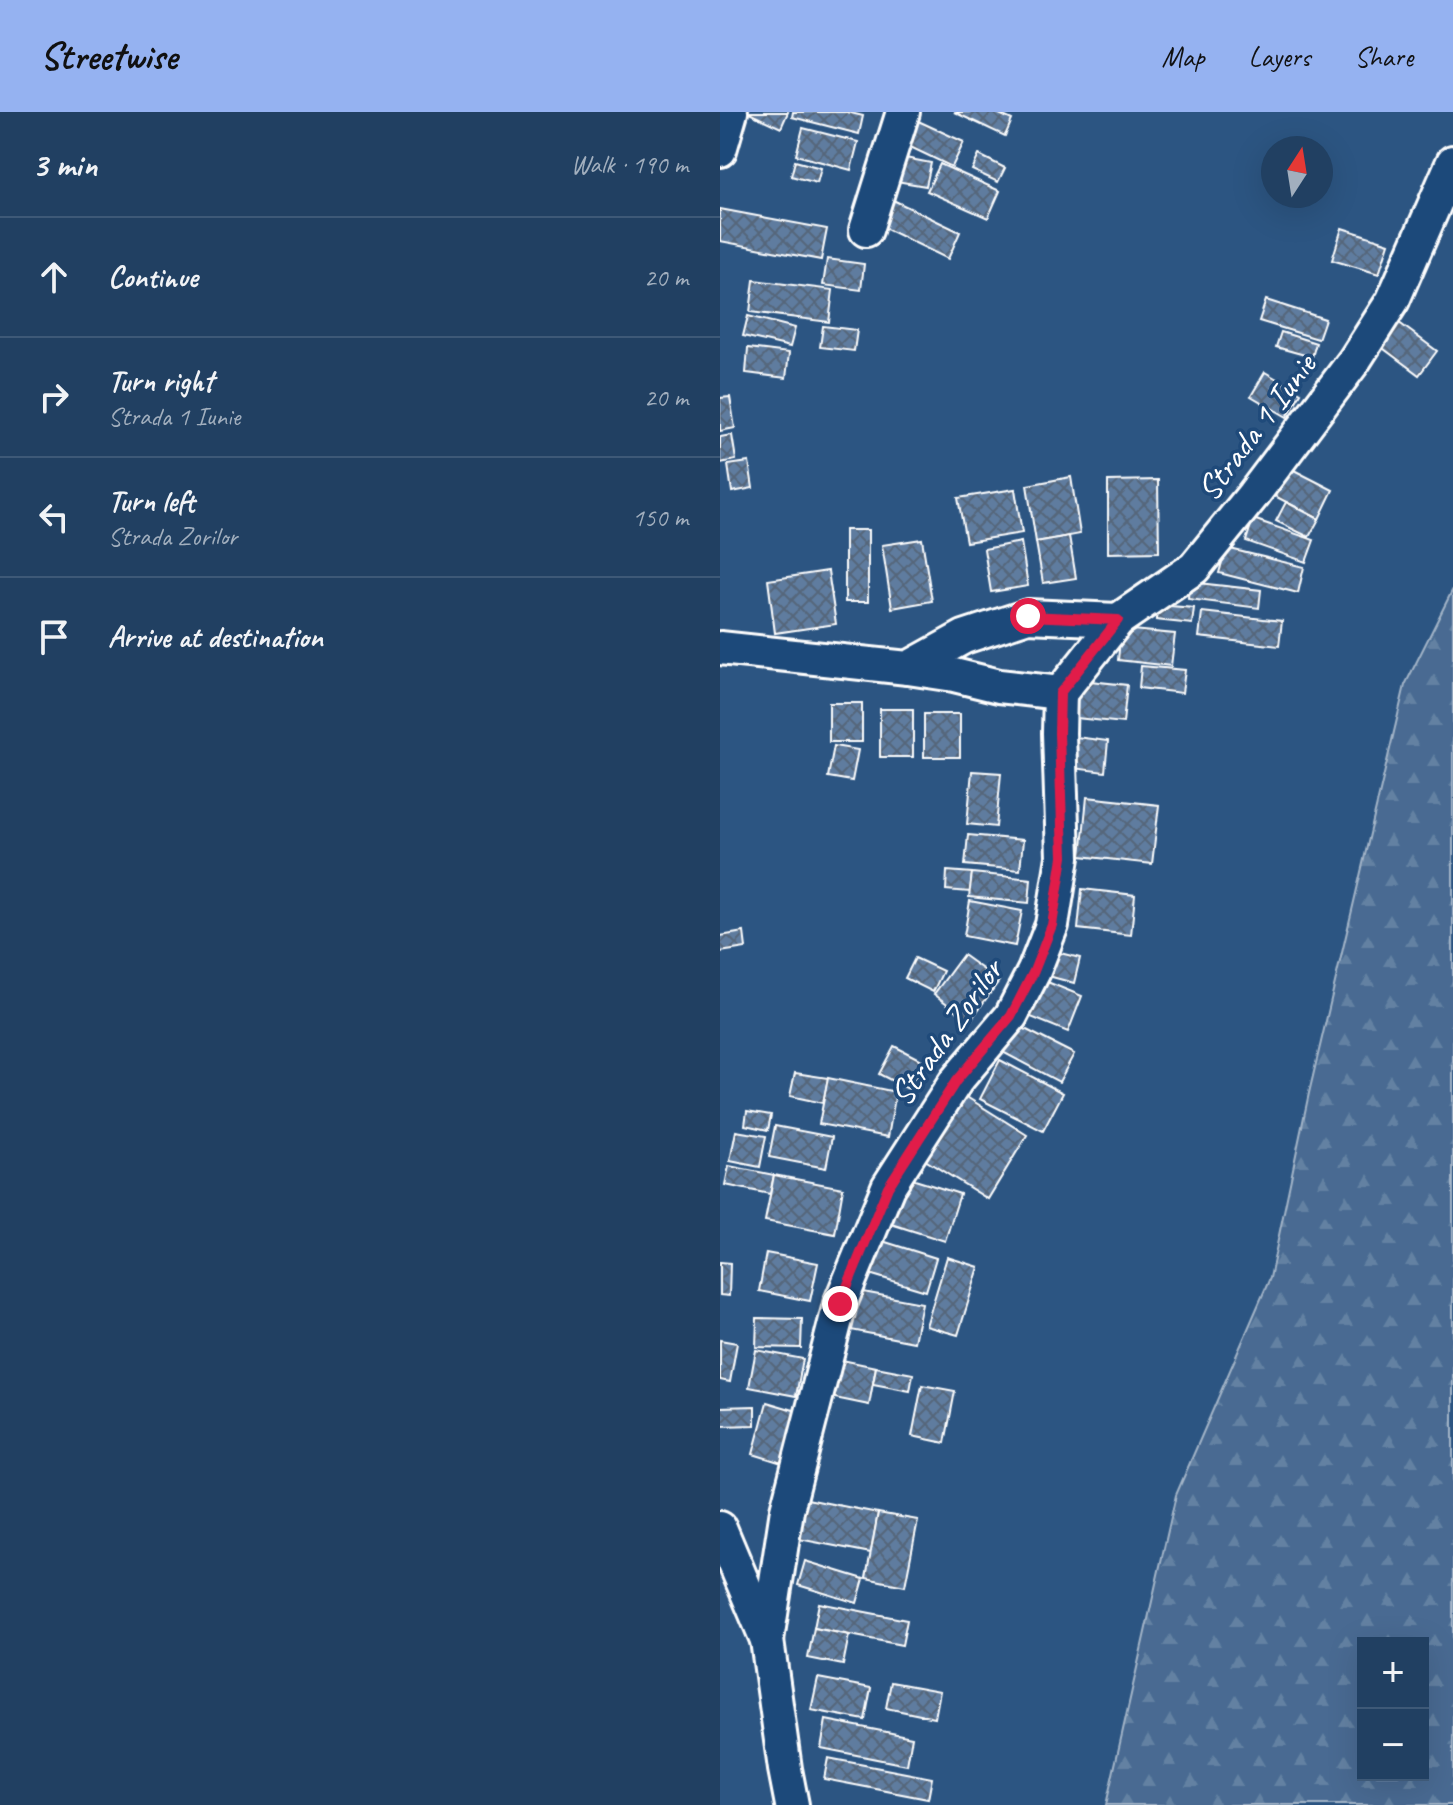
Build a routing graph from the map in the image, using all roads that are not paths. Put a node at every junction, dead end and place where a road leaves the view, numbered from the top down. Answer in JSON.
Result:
{"nodes":[{"id":1,"x":731,"y":112,"type":"edge"},
{"id":2,"x":903,"y":112,"type":"edge"},
{"id":3,"x":720,"y":150,"type":"edge"},
{"id":4,"x":1453,"y":162,"type":"edge"},
{"id":5,"x":866,"y":230,"type":"dead end"},
{"id":6,"x":1118,"y":620,"type":"junction"},
{"id":7,"x":720,"y":648,"type":"edge"},
{"id":8,"x":908,"y":668,"type":"junction"},
{"id":9,"x":1060,"y":693,"type":"junction"},
{"id":10,"x":720,"y":1528,"type":"edge"},
{"id":11,"x":767,"y":1640,"type":"junction"},
{"id":12,"x":792,"y":1805,"type":"edge"}],
"edges":[{"from":1,"to":3,"type":"street"},
{"from":2,"to":5,"type":"street"},
{"from":4,"to":6,"type":"street","name":"Strada 1 Iunie"},
{"from":6,"to":8,"type":"street"},
{"from":6,"to":9,"type":"street","name":"Strada 1 Iunie"},
{"from":7,"to":8,"type":"street"},
{"from":8,"to":9,"type":"street"},
{"from":9,"to":11,"type":"street","name":"Strada Zorilor"},
{"from":10,"to":11,"type":"street"},
{"from":11,"to":12,"type":"street"}]}
